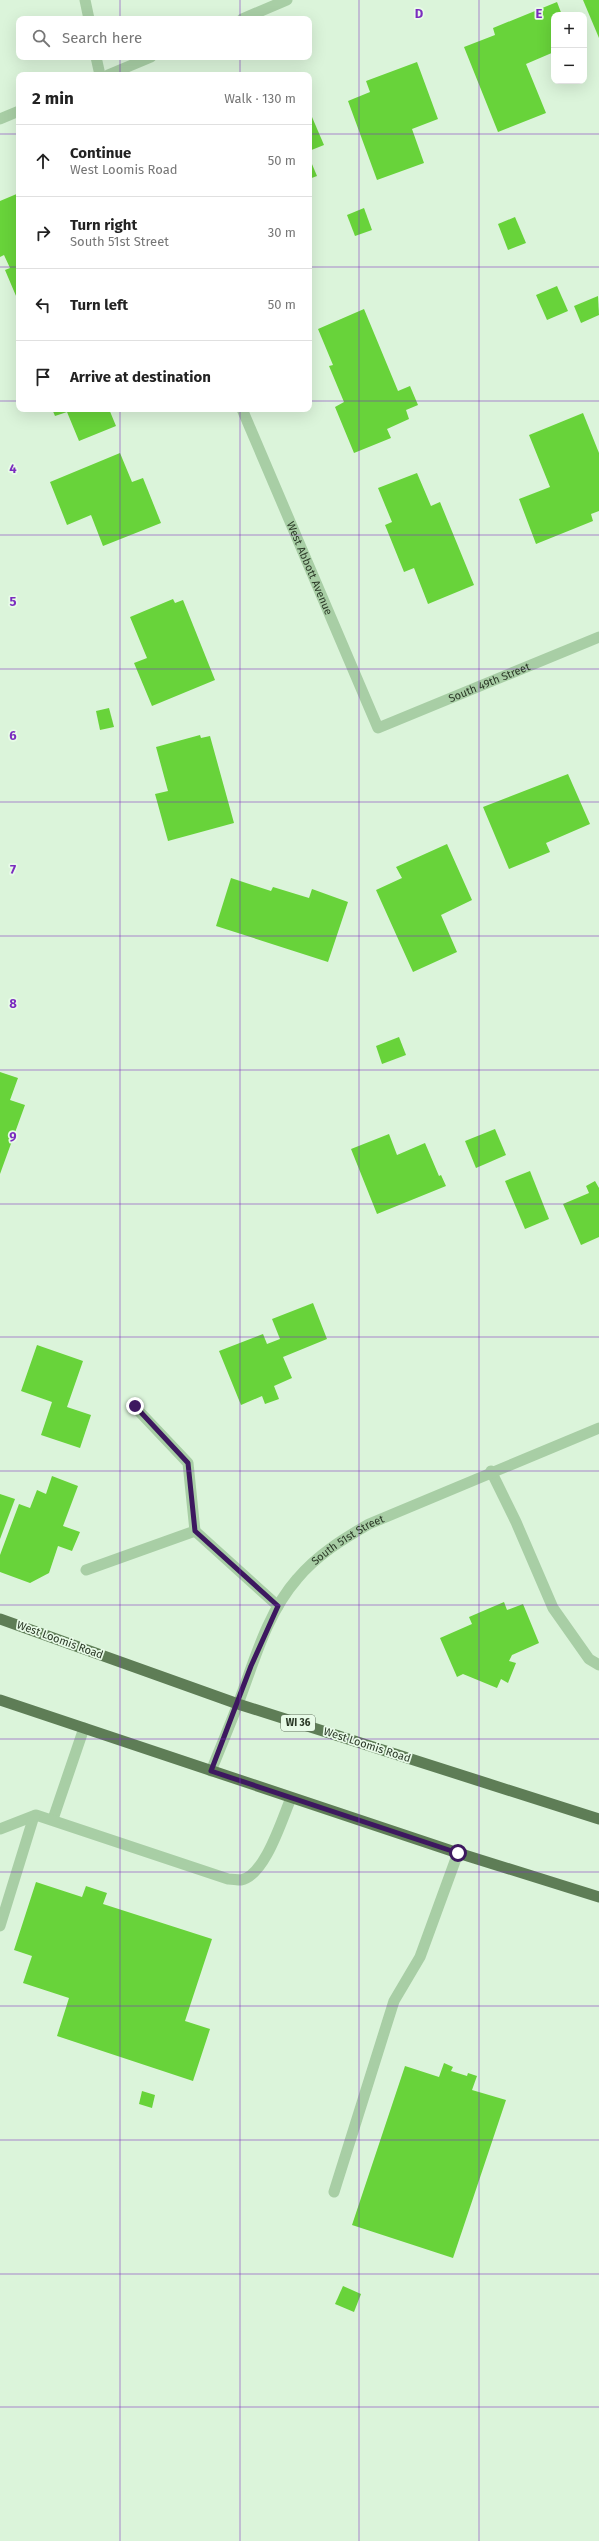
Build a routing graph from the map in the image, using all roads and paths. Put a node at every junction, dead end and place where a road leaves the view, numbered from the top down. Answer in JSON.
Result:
{"nodes":[{"id":1,"x":85,"y":0,"type":"edge"},
{"id":2,"x":287,"y":0,"type":"edge"},
{"id":3,"x":88,"y":16,"type":"edge"},
{"id":4,"x":249,"y":16,"type":"edge"},
{"id":5,"x":97,"y":60,"type":"edge"},
{"id":6,"x":144,"y":60,"type":"edge"},
{"id":7,"x":99,"y":72,"type":"edge"},
{"id":8,"x":115,"y":72,"type":"edge"},
{"id":9,"x":16,"y":112,"type":"edge"},
{"id":10,"x":0,"y":119,"type":"edge"},
{"id":11,"x":243,"y":412,"type":"edge"},
{"id":12,"x":599,"y":636,"type":"edge"},
{"id":13,"x":378,"y":728,"type":"joint"},
{"id":14,"x":135,"y":1406,"type":"dead end"},
{"id":15,"x":599,"y":1428,"type":"edge"},
{"id":16,"x":491,"y":1472,"type":"junction"},
{"id":17,"x":195,"y":1531,"type":"junction"},
{"id":18,"x":86,"y":1570,"type":"dead end"},
{"id":19,"x":278,"y":1606,"type":"junction"},
{"id":20,"x":0,"y":1619,"type":"edge"},
{"id":21,"x":599,"y":1665,"type":"edge"},
{"id":22,"x":0,"y":1700,"type":"edge"},
{"id":23,"x":238,"y":1704,"type":"junction"},
{"id":24,"x":84,"y":1728,"type":"junction"},
{"id":25,"x":211,"y":1771,"type":"junction"},
{"id":26,"x":291,"y":1798,"type":"junction"},
{"id":27,"x":34,"y":1816,"type":"junction"},
{"id":28,"x":53,"y":1819,"type":"junction"},
{"id":29,"x":599,"y":1819,"type":"edge"},
{"id":30,"x":0,"y":1828,"type":"edge"},
{"id":31,"x":458,"y":1853,"type":"junction"},
{"id":32,"x":599,"y":1897,"type":"edge"},
{"id":33,"x":0,"y":1926,"type":"edge"},
{"id":34,"x":334,"y":2192,"type":"dead end"}],
"edges":[{"from":1,"to":3,"type":"street"},
{"from":2,"to":4,"type":"street"},
{"from":5,"to":7,"type":"street"},
{"from":6,"to":8,"type":"street"},
{"from":9,"to":10,"type":"street"},
{"from":11,"to":13,"type":"street","name":"West Abbott Avenue"},
{"from":12,"to":13,"type":"street","name":"South 49th Street"},
{"from":14,"to":17,"type":"street"},
{"from":15,"to":16,"type":"street","name":"South 51st Street"},
{"from":16,"to":19,"type":"street","name":"South 51st Street"},
{"from":16,"to":21,"type":"street"},
{"from":17,"to":18,"type":"street"},
{"from":17,"to":19,"type":"street"},
{"from":19,"to":23,"type":"street","name":"South 51st Street"},
{"from":20,"to":23,"type":"main road","name":"West Loomis Road","number":"WI 36"},
{"from":22,"to":24,"type":"main road"},
{"from":23,"to":25,"type":"street","name":"South 51st Street"},
{"from":23,"to":29,"type":"main road","name":"West Loomis Road","number":"WI 36"},
{"from":24,"to":25,"type":"main road"},
{"from":24,"to":28,"type":"street"},
{"from":25,"to":26,"type":"main road"},
{"from":26,"to":28,"type":"street"},
{"from":26,"to":31,"type":"main road"},
{"from":27,"to":28,"type":"street"},
{"from":27,"to":30,"type":"street"},
{"from":27,"to":33,"type":"street"},
{"from":31,"to":32,"type":"main road"},
{"from":31,"to":34,"type":"street"}]}
